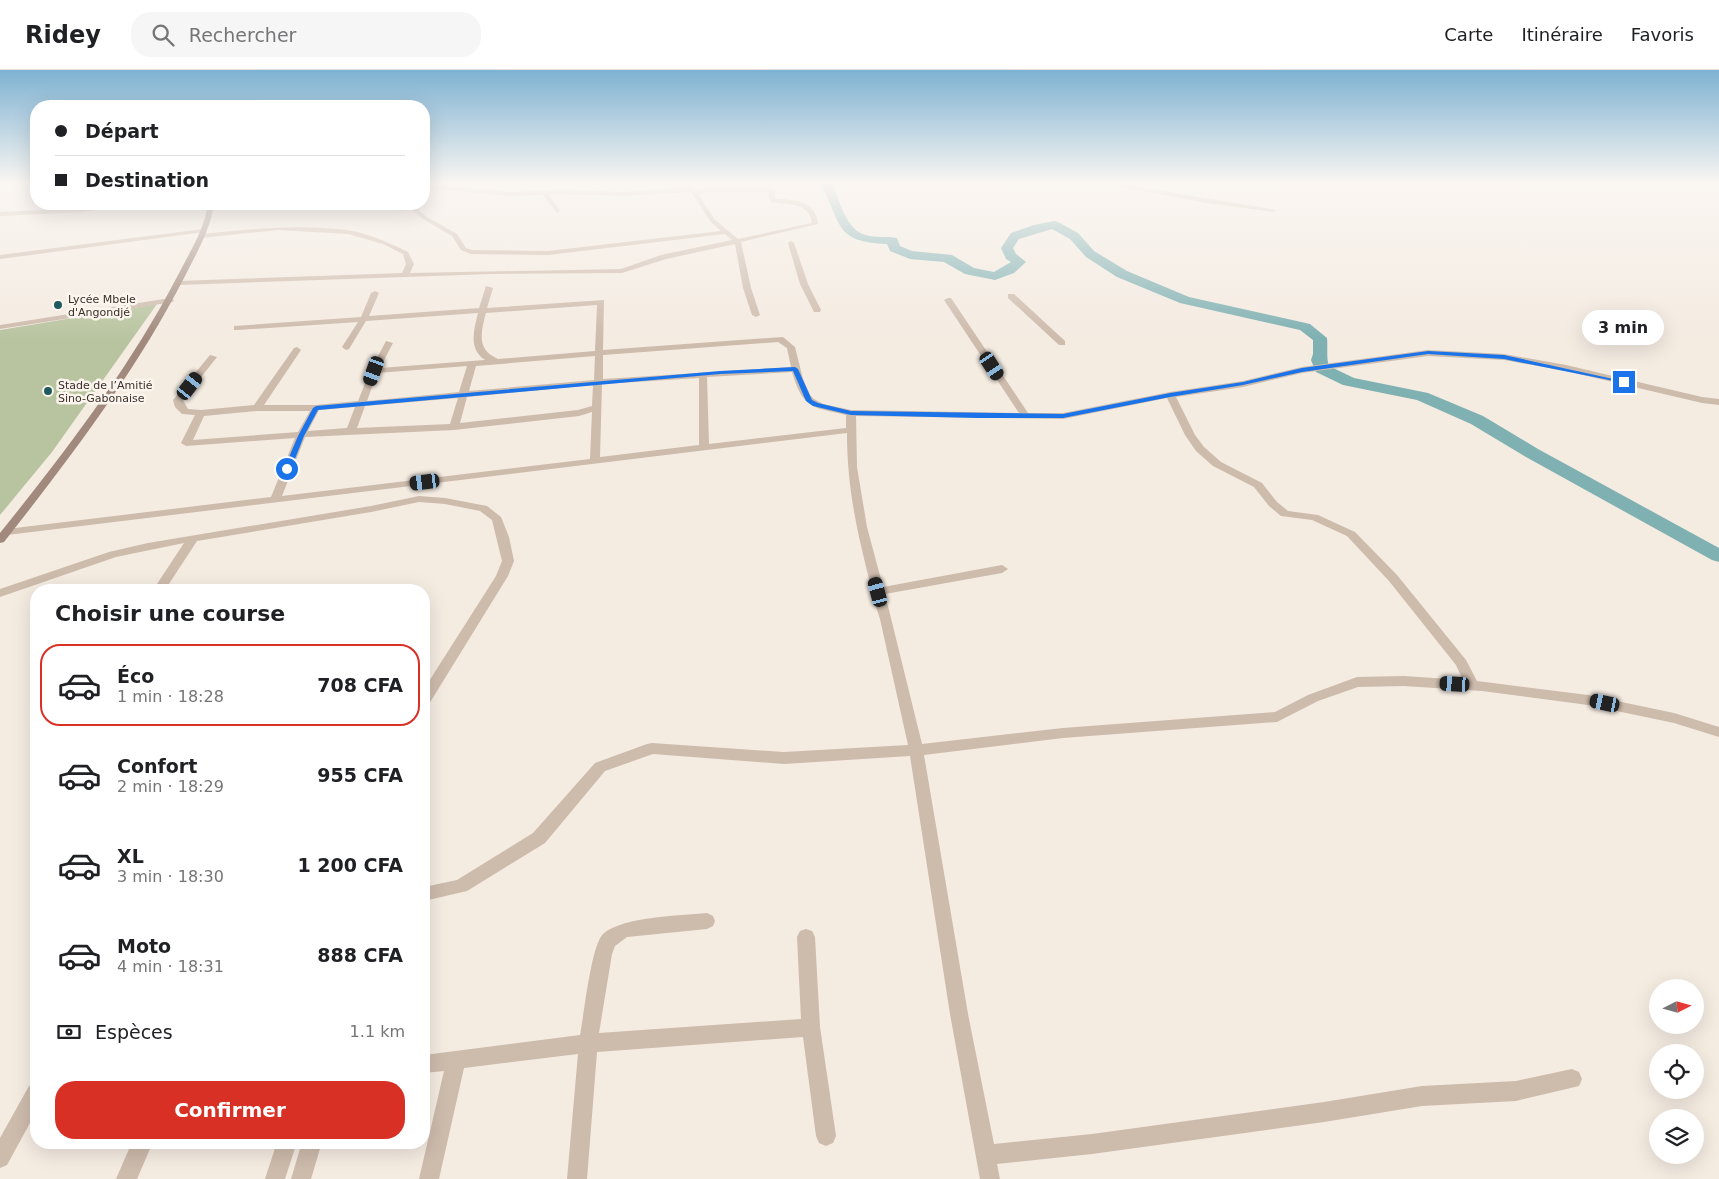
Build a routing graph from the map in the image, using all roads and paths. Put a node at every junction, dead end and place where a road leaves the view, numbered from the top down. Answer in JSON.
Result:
{"nodes":[{"id":1,"x":187,"y":236,"type":"edge"},
{"id":2,"x":201,"y":236,"type":"edge"},
{"id":3,"x":361,"y":236,"type":"edge"},
{"id":4,"x":455,"y":236,"type":"edge"},
{"id":5,"x":694,"y":236,"type":"edge"},
{"id":6,"x":731,"y":236,"type":"edge"},
{"id":7,"x":767,"y":236,"type":"edge"},
{"id":8,"x":738,"y":242,"type":"junction"},
{"id":9,"x":791,"y":243,"type":"dead end"},
{"id":10,"x":0,"y":257,"type":"edge"},
{"id":11,"x":405,"y":275,"type":"junction"},
{"id":12,"x":178,"y":283,"type":"junction"},
{"id":13,"x":489,"y":288,"type":"dead end"},
{"id":14,"x":375,"y":293,"type":"dead end"},
{"id":15,"x":1011,"y":296,"type":"dead end"},
{"id":16,"x":170,"y":300,"type":"junction"},
{"id":17,"x":948,"y":300,"type":"dead end"},
{"id":18,"x":817,"y":310,"type":"dead end"},
{"id":19,"x":484,"y":311,"type":"junction"},
{"id":20,"x":756,"y":315,"type":"dead end"},
{"id":21,"x":364,"y":318,"type":"junction"},
{"id":22,"x":0,"y":327,"type":"edge"},
{"id":23,"x":237,"y":328,"type":"dead end"},
{"id":24,"x":389,"y":343,"type":"dead end"},
{"id":25,"x":1062,"y":343,"type":"dead end"},
{"id":26,"x":346,"y":346,"type":"dead end"},
{"id":27,"x":297,"y":350,"type":"dead end"},
{"id":28,"x":599,"y":354,"type":"junction"},
{"id":29,"x":213,"y":357,"type":"dead end"},
{"id":30,"x":497,"y":361,"type":"junction"},
{"id":31,"x":472,"y":363,"type":"junction"},
{"id":32,"x":795,"y":369,"type":"junction"},
{"id":33,"x":374,"y":371,"type":"junction"},
{"id":34,"x":703,"y":374,"type":"junction"},
{"id":35,"x":599,"y":382,"type":"junction"},
{"id":36,"x":463,"y":394,"type":"junction"},
{"id":37,"x":1170,"y":395,"type":"junction"},
{"id":38,"x":1719,"y":402,"type":"edge"},
{"id":39,"x":362,"y":404,"type":"junction"},
{"id":40,"x":257,"y":408,"type":"junction"},
{"id":41,"x":316,"y":408,"type":"junction"},
{"id":42,"x":597,"y":408,"type":"junction"},
{"id":43,"x":201,"y":413,"type":"junction"},
{"id":44,"x":851,"y":413,"type":"junction"},
{"id":45,"x":1026,"y":416,"type":"junction"},
{"id":46,"x":454,"y":427,"type":"junction"},
{"id":47,"x":852,"y":430,"type":"junction"},
{"id":48,"x":351,"y":432,"type":"junction"},
{"id":49,"x":301,"y":436,"type":"junction"},
{"id":50,"x":704,"y":449,"type":"junction"},
{"id":51,"x":594,"y":461,"type":"junction"},
{"id":52,"x":275,"y":500,"type":"junction"},
{"id":53,"x":3,"y":536,"type":"edge"},
{"id":54,"x":192,"y":540,"type":"junction"},
{"id":55,"x":1002,"y":569,"type":"dead end"},
{"id":56,"x":163,"y":584,"type":"edge"},
{"id":57,"x":878,"y":592,"type":"junction"},
{"id":58,"x":0,"y":593,"type":"edge"},
{"id":59,"x":1472,"y":685,"type":"junction"},
{"id":60,"x":430,"y":690,"type":"edge"},
{"id":61,"x":1719,"y":732,"type":"edge"},
{"id":62,"x":916,"y":750,"type":"junction"},
{"id":63,"x":430,"y":893,"type":"edge"},
{"id":64,"x":707,"y":921,"type":"dead end"},
{"id":65,"x":806,"y":937,"type":"dead end"},
{"id":66,"x":812,"y":1027,"type":"junction"},
{"id":67,"x":588,"y":1043,"type":"junction"},
{"id":68,"x":456,"y":1060,"type":"junction"},
{"id":69,"x":430,"y":1063,"type":"edge"},
{"id":70,"x":1572,"y":1079,"type":"dead end"},
{"id":71,"x":30,"y":1104,"type":"edge"},
{"id":72,"x":826,"y":1136,"type":"dead end"},
{"id":73,"x":140,"y":1149,"type":"edge"},
{"id":74,"x":285,"y":1149,"type":"edge"},
{"id":75,"x":310,"y":1149,"type":"edge"},
{"id":76,"x":986,"y":1155,"type":"junction"},
{"id":77,"x":0,"y":1158,"type":"edge"},
{"id":78,"x":126,"y":1179,"type":"edge"},
{"id":79,"x":275,"y":1179,"type":"edge"},
{"id":80,"x":301,"y":1179,"type":"edge"},
{"id":81,"x":429,"y":1179,"type":"edge"},
{"id":82,"x":577,"y":1179,"type":"edge"},
{"id":83,"x":990,"y":1179,"type":"edge"}],
"edges":[{"from":1,"to":10,"type":"street"},
{"from":2,"to":12,"type":"main road"},
{"from":3,"to":11,"type":"street"},
{"from":4,"to":5,"type":"street"},
{"from":6,"to":8,"type":"street"},
{"from":7,"to":8,"type":"street"},
{"from":8,"to":11,"type":"street"},
{"from":8,"to":20,"type":"street"},
{"from":9,"to":18,"type":"street"},
{"from":11,"to":12,"type":"street"},
{"from":12,"to":16,"type":"main road"},
{"from":13,"to":19,"type":"street"},
{"from":14,"to":21,"type":"street"},
{"from":15,"to":25,"type":"street"},
{"from":16,"to":22,"type":"street"},
{"from":16,"to":53,"type":"main road"},
{"from":17,"to":45,"type":"street"},
{"from":19,"to":21,"type":"street"},
{"from":19,"to":28,"type":"street"},
{"from":19,"to":30,"type":"street"},
{"from":21,"to":23,"type":"street"},
{"from":21,"to":26,"type":"street"},
{"from":24,"to":33,"type":"street"},
{"from":27,"to":40,"type":"street"},
{"from":28,"to":30,"type":"street"},
{"from":28,"to":32,"type":"street"},
{"from":28,"to":35,"type":"street"},
{"from":29,"to":43,"type":"street"},
{"from":30,"to":31,"type":"street"},
{"from":31,"to":33,"type":"street"},
{"from":31,"to":36,"type":"street"},
{"from":32,"to":34,"type":"street"},
{"from":32,"to":44,"type":"street"},
{"from":33,"to":39,"type":"street"},
{"from":34,"to":35,"type":"street"},
{"from":34,"to":50,"type":"street"},
{"from":35,"to":36,"type":"street"},
{"from":35,"to":42,"type":"street"},
{"from":36,"to":39,"type":"street"},
{"from":36,"to":46,"type":"street"},
{"from":37,"to":38,"type":"street"},
{"from":37,"to":45,"type":"street"},
{"from":37,"to":59,"type":"street"},
{"from":39,"to":41,"type":"street"},
{"from":39,"to":48,"type":"street"},
{"from":40,"to":41,"type":"street"},
{"from":40,"to":43,"type":"street"},
{"from":41,"to":49,"type":"street"},
{"from":42,"to":46,"type":"street"},
{"from":42,"to":51,"type":"street"},
{"from":43,"to":49,"type":"street"},
{"from":44,"to":45,"type":"street"},
{"from":44,"to":47,"type":"street"},
{"from":46,"to":48,"type":"street"},
{"from":47,"to":50,"type":"street"},
{"from":47,"to":57,"type":"street"},
{"from":48,"to":49,"type":"street"},
{"from":49,"to":52,"type":"street"},
{"from":50,"to":51,"type":"street"},
{"from":51,"to":52,"type":"street"},
{"from":52,"to":53,"type":"street"},
{"from":54,"to":56,"type":"street"},
{"from":54,"to":58,"type":"street"},
{"from":54,"to":60,"type":"street"},
{"from":55,"to":57,"type":"street"},
{"from":57,"to":62,"type":"street"},
{"from":59,"to":61,"type":"street"},
{"from":59,"to":62,"type":"street"},
{"from":62,"to":63,"type":"street"},
{"from":62,"to":76,"type":"street"},
{"from":64,"to":67,"type":"street"},
{"from":65,"to":66,"type":"street"},
{"from":66,"to":67,"type":"street"},
{"from":66,"to":72,"type":"street"},
{"from":67,"to":68,"type":"street"},
{"from":67,"to":82,"type":"street"},
{"from":68,"to":69,"type":"street"},
{"from":68,"to":81,"type":"street"},
{"from":70,"to":76,"type":"street"},
{"from":71,"to":77,"type":"street"},
{"from":73,"to":78,"type":"street"},
{"from":74,"to":79,"type":"street"},
{"from":75,"to":80,"type":"street"},
{"from":76,"to":83,"type":"street"}]}
